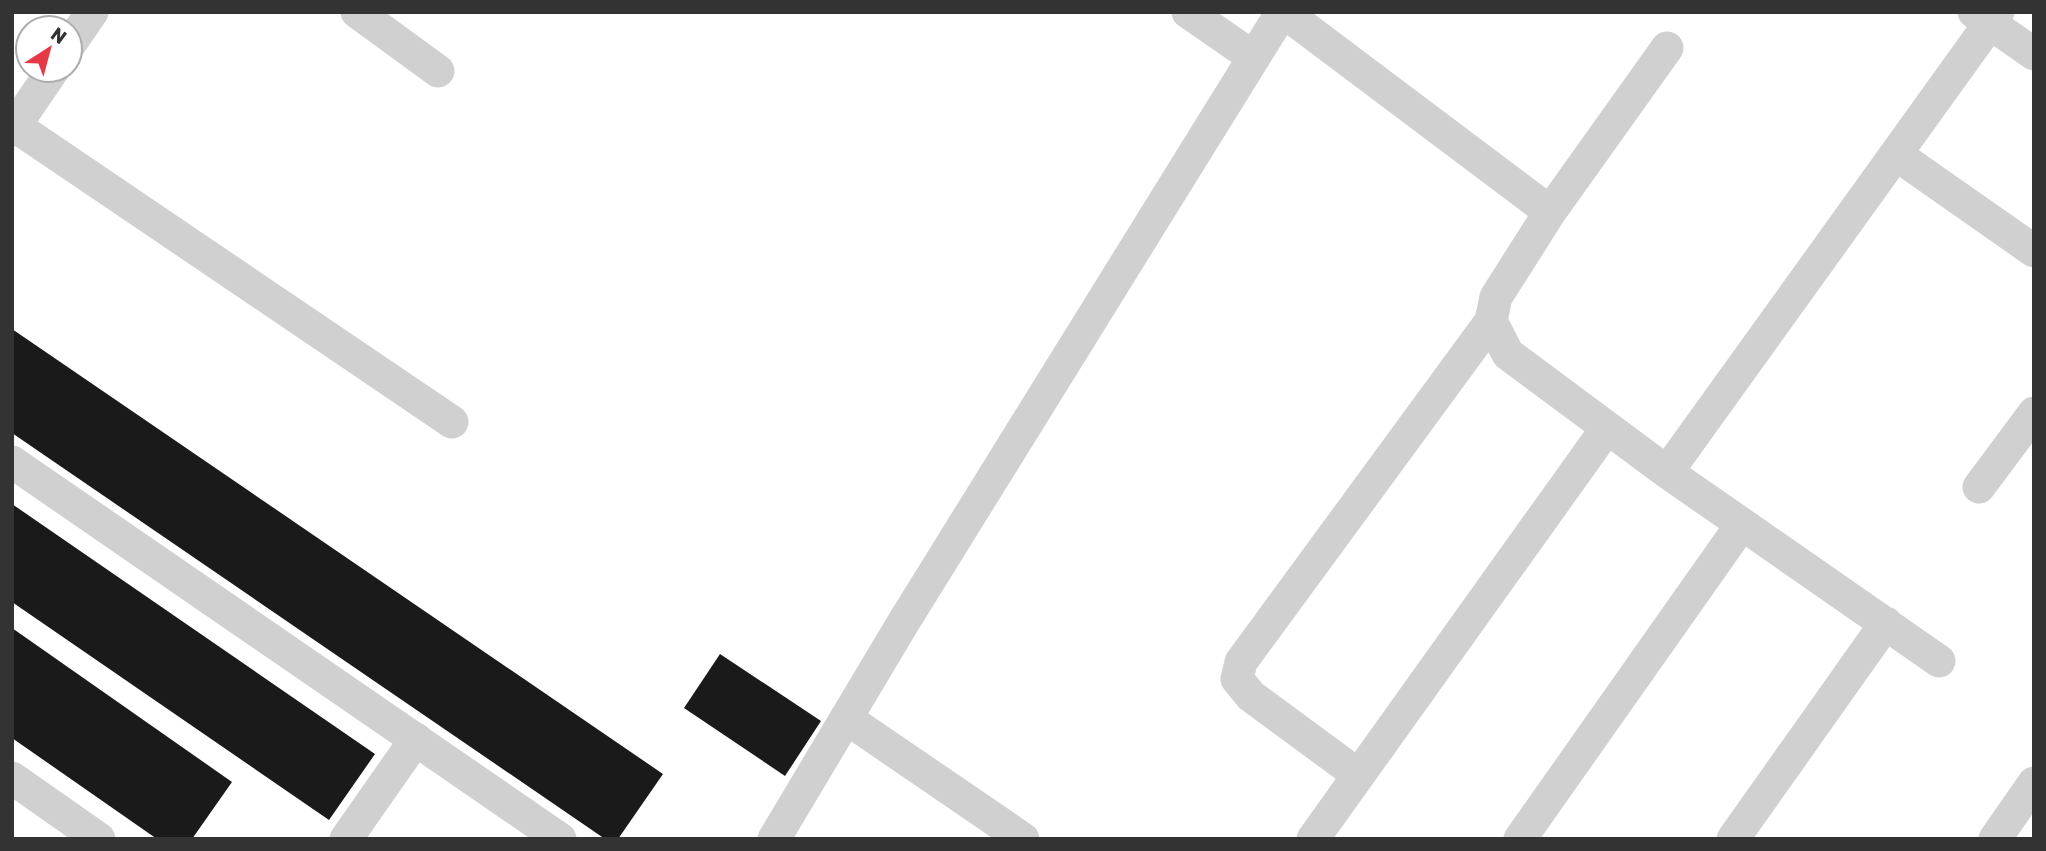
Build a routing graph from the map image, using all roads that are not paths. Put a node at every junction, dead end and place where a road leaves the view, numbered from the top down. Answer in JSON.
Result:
{"nodes":[{"id":1,"x":357,"y":12,"type":"edge"},
{"id":2,"x":1188,"y":12,"type":"edge"},
{"id":3,"x":1283,"y":12,"type":"edge"},
{"id":4,"x":1988,"y":16,"type":"edge"},
{"id":5,"x":1667,"y":48,"type":"dead end"},
{"id":6,"x":2034,"y":54,"type":"edge"},
{"id":7,"x":1253,"y":57,"type":"junction"},
{"id":8,"x":438,"y":71,"type":"dead end"},
{"id":9,"x":44,"y":84,"type":"edge"},
{"id":10,"x":14,"y":128,"type":"edge"},
{"id":11,"x":1897,"y":155,"type":"junction"},
{"id":12,"x":1550,"y":212,"type":"junction"},
{"id":13,"x":2034,"y":251,"type":"edge"},
{"id":14,"x":1491,"y":321,"type":"junction"},
{"id":15,"x":2034,"y":413,"type":"edge"},
{"id":16,"x":452,"y":422,"type":"dead end"},
{"id":17,"x":1607,"y":428,"type":"junction"},
{"id":18,"x":12,"y":462,"type":"edge"},
{"id":19,"x":1667,"y":472,"type":"junction"},
{"id":20,"x":1979,"y":487,"type":"dead end"},
{"id":21,"x":1742,"y":524,"type":"junction"},
{"id":22,"x":1886,"y":624,"type":"junction"},
{"id":23,"x":1939,"y":661,"type":"dead end"},
{"id":24,"x":846,"y":718,"type":"junction"},
{"id":25,"x":416,"y":739,"type":"junction"},
{"id":26,"x":1357,"y":774,"type":"junction"},
{"id":27,"x":12,"y":778,"type":"edge"},
{"id":28,"x":2034,"y":783,"type":"edge"},
{"id":29,"x":99,"y":839,"type":"edge"},
{"id":30,"x":346,"y":839,"type":"edge"},
{"id":31,"x":560,"y":839,"type":"edge"},
{"id":32,"x":774,"y":839,"type":"edge"},
{"id":33,"x":1023,"y":839,"type":"edge"},
{"id":34,"x":1313,"y":839,"type":"edge"},
{"id":35,"x":1520,"y":839,"type":"edge"},
{"id":36,"x":1732,"y":839,"type":"edge"},
{"id":37,"x":1995,"y":839,"type":"edge"}],
"edges":[{"from":1,"to":8,"type":"street"},
{"from":2,"to":7,"type":"street"},
{"from":3,"to":7,"type":"street"},
{"from":3,"to":12,"type":"street"},
{"from":4,"to":6,"type":"street"},
{"from":4,"to":11,"type":"street"},
{"from":5,"to":12,"type":"street"},
{"from":7,"to":24,"type":"street"},
{"from":9,"to":10,"type":"street"},
{"from":10,"to":16,"type":"street"},
{"from":11,"to":13,"type":"street"},
{"from":11,"to":19,"type":"street"},
{"from":12,"to":14,"type":"street"},
{"from":14,"to":17,"type":"street"},
{"from":14,"to":26,"type":"street"},
{"from":15,"to":20,"type":"street"},
{"from":17,"to":19,"type":"street"},
{"from":17,"to":26,"type":"street"},
{"from":18,"to":25,"type":"street"},
{"from":19,"to":21,"type":"street"},
{"from":21,"to":22,"type":"street"},
{"from":21,"to":35,"type":"street"},
{"from":22,"to":23,"type":"street"},
{"from":22,"to":36,"type":"street"},
{"from":24,"to":32,"type":"street"},
{"from":24,"to":33,"type":"street"},
{"from":25,"to":30,"type":"street"},
{"from":25,"to":31,"type":"street"},
{"from":26,"to":34,"type":"street"},
{"from":27,"to":29,"type":"street"},
{"from":28,"to":37,"type":"street"}]}
